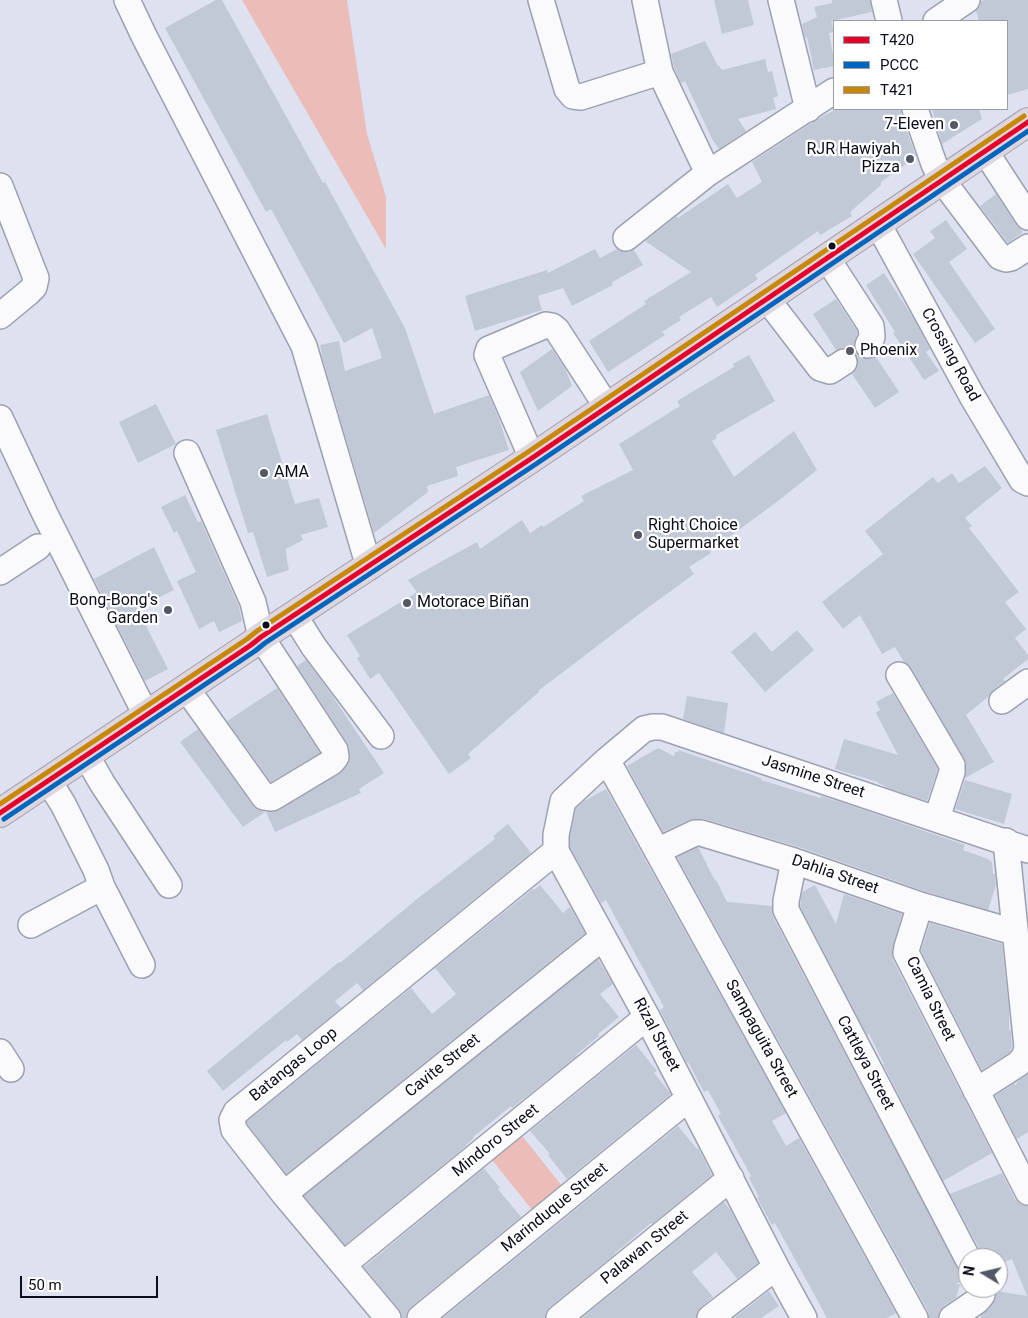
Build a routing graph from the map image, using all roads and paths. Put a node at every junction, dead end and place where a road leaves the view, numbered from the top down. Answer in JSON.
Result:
{"nodes":[{"id":1,"x":127,"y":0,"type":"edge"},
{"id":2,"x":541,"y":0,"type":"edge"},
{"id":3,"x":645,"y":0,"type":"edge"},
{"id":4,"x":781,"y":0,"type":"edge"},
{"id":5,"x":884,"y":0,"type":"edge"},
{"id":6,"x":967,"y":0,"type":"edge"},
{"id":7,"x":889,"y":20,"type":"edge"},
{"id":8,"x":937,"y":20,"type":"edge"},
{"id":9,"x":660,"y":72,"type":"junction"},
{"id":10,"x":833,"y":92,"type":"edge"},
{"id":11,"x":808,"y":109,"type":"junction"},
{"id":12,"x":915,"y":110,"type":"edge"},
{"id":13,"x":1028,"y":122,"type":"edge"},
{"id":14,"x":985,"y":151,"type":"junction"},
{"id":15,"x":708,"y":173,"type":"junction"},
{"id":16,"x":942,"y":180,"type":"junction"},
{"id":17,"x":0,"y":186,"type":"edge"},
{"id":18,"x":1028,"y":217,"type":"edge"},
{"id":19,"x":878,"y":224,"type":"junction"},
{"id":20,"x":626,"y":238,"type":"dead end"},
{"id":21,"x":1028,"y":247,"type":"edge"},
{"id":22,"x":827,"y":258,"type":"junction"},
{"id":23,"x":767,"y":298,"type":"junction"},
{"id":24,"x":0,"y":316,"type":"edge"},
{"id":25,"x":868,"y":345,"type":"dead end"},
{"id":26,"x":844,"y":362,"type":"dead end"},
{"id":27,"x":607,"y":407,"type":"junction"},
{"id":28,"x":0,"y":418,"type":"edge"},
{"id":29,"x":187,"y":453,"type":"dead end"},
{"id":30,"x":532,"y":458,"type":"junction"},
{"id":31,"x":1028,"y":483,"type":"edge"},
{"id":32,"x":38,"y":547,"type":"dead end"},
{"id":33,"x":3,"y":563,"type":"edge"},
{"id":34,"x":368,"y":567,"type":"junction"},
{"id":35,"x":294,"y":616,"type":"junction"},
{"id":36,"x":261,"y":637,"type":"junction"},
{"id":37,"x":899,"y":675,"type":"dead end"},
{"id":38,"x":1028,"y":682,"type":"edge"},
{"id":39,"x":186,"y":688,"type":"junction"},
{"id":40,"x":1002,"y":700,"type":"dead end"},
{"id":41,"x":146,"y":715,"type":"junction"},
{"id":42,"x":380,"y":736,"type":"dead end"},
{"id":43,"x":86,"y":755,"type":"junction"},
{"id":44,"x":607,"y":760,"type":"junction"},
{"id":45,"x":48,"y":780,"type":"junction"},
{"id":46,"x":0,"y":813,"type":"edge"},
{"id":47,"x":937,"y":818,"type":"junction"},
{"id":48,"x":1017,"y":845,"type":"edge"},
{"id":49,"x":556,"y":851,"type":"junction"},
{"id":50,"x":657,"y":851,"type":"junction"},
{"id":51,"x":794,"y":861,"type":"junction"},
{"id":52,"x":169,"y":884,"type":"dead end"},
{"id":53,"x":102,"y":887,"type":"junction"},
{"id":54,"x":920,"y":905,"type":"junction"},
{"id":55,"x":31,"y":925,"type":"dead end"},
{"id":56,"x":1014,"y":932,"type":"junction"},
{"id":57,"x":602,"y":938,"type":"junction"},
{"id":58,"x":142,"y":965,"type":"dead end"},
{"id":59,"x":647,"y":1018,"type":"junction"},
{"id":60,"x":976,"y":1091,"type":"junction"},
{"id":61,"x":690,"y":1098,"type":"junction"},
{"id":62,"x":730,"y":1178,"type":"junction"},
{"id":63,"x":1028,"y":1192,"type":"edge"},
{"id":64,"x":284,"y":1194,"type":"junction"},
{"id":65,"x":962,"y":1248,"type":"edge"},
{"id":66,"x":344,"y":1264,"type":"junction"},
{"id":67,"x":776,"y":1267,"type":"junction"},
{"id":68,"x":980,"y":1298,"type":"edge"},
{"id":69,"x":388,"y":1318,"type":"edge"},
{"id":70,"x":420,"y":1318,"type":"edge"},
{"id":71,"x":559,"y":1318,"type":"edge"},
{"id":72,"x":710,"y":1318,"type":"edge"},
{"id":73,"x":804,"y":1318,"type":"edge"},
{"id":74,"x":915,"y":1318,"type":"edge"},
{"id":75,"x":952,"y":1318,"type":"edge"}],
"edges":[{"from":1,"to":34,"type":"street"},
{"from":2,"to":9,"type":"street"},
{"from":3,"to":9,"type":"street"},
{"from":4,"to":11,"type":"street"},
{"from":5,"to":7,"type":"street"},
{"from":6,"to":8,"type":"street"},
{"from":9,"to":15,"type":"street"},
{"from":10,"to":11,"type":"street"},
{"from":11,"to":15,"type":"street"},
{"from":12,"to":16,"type":"street"},
{"from":13,"to":14,"type":"highway"},
{"from":14,"to":16,"type":"highway"},
{"from":14,"to":18,"type":"street"},
{"from":15,"to":20,"type":"street"},
{"from":16,"to":19,"type":"highway"},
{"from":16,"to":21,"type":"street"},
{"from":17,"to":24,"type":"street"},
{"from":19,"to":22,"type":"highway"},
{"from":19,"to":31,"type":"street","name":"Crossing Road"},
{"from":22,"to":23,"type":"highway"},
{"from":22,"to":25,"type":"street"},
{"from":23,"to":26,"type":"street"},
{"from":23,"to":27,"type":"highway"},
{"from":27,"to":30,"type":"highway"},
{"from":27,"to":30,"type":"street"},
{"from":28,"to":41,"type":"street"},
{"from":29,"to":36,"type":"street"},
{"from":30,"to":34,"type":"highway"},
{"from":32,"to":33,"type":"street"},
{"from":34,"to":35,"type":"highway"},
{"from":35,"to":36,"type":"highway"},
{"from":35,"to":42,"type":"street"},
{"from":36,"to":39,"type":"highway"},
{"from":36,"to":39,"type":"street"},
{"from":37,"to":47,"type":"street"},
{"from":38,"to":40,"type":"street"},
{"from":39,"to":41,"type":"highway"},
{"from":41,"to":43,"type":"highway"},
{"from":43,"to":45,"type":"highway"},
{"from":43,"to":52,"type":"street"},
{"from":44,"to":47,"type":"street","name":"Jasmine Street"},
{"from":44,"to":49,"type":"street"},
{"from":44,"to":50,"type":"street","name":"Sampaguita Street"},
{"from":45,"to":46,"type":"highway"},
{"from":45,"to":53,"type":"street"},
{"from":47,"to":48,"type":"street","name":"Jasmine Street"},
{"from":48,"to":56,"type":"street"},
{"from":49,"to":57,"type":"street","name":"Rizal Street"},
{"from":49,"to":64,"type":"street","name":"Batangas Loop"},
{"from":50,"to":51,"type":"street","name":"Dahlia Street"},
{"from":50,"to":74,"type":"street","name":"Sampaguita Street"},
{"from":51,"to":54,"type":"street","name":"Dahlia Street"},
{"from":51,"to":65,"type":"street","name":"Cattleya Street"},
{"from":53,"to":55,"type":"street"},
{"from":53,"to":58,"type":"street"},
{"from":54,"to":56,"type":"street","name":"Dahlia Street"},
{"from":54,"to":60,"type":"street","name":"Camia Street"},
{"from":56,"to":60,"type":"street"},
{"from":57,"to":59,"type":"street","name":"Rizal Street"},
{"from":57,"to":64,"type":"street","name":"Cavite Street"},
{"from":59,"to":61,"type":"street","name":"Rizal Street"},
{"from":59,"to":66,"type":"street","name":"Mindoro Street"},
{"from":60,"to":63,"type":"street","name":"Camia Street"},
{"from":61,"to":62,"type":"street","name":"Rizal Street"},
{"from":61,"to":70,"type":"street","name":"Marinduque Street"},
{"from":62,"to":67,"type":"street","name":"Rizal Street"},
{"from":62,"to":71,"type":"street","name":"Palawan Street"},
{"from":64,"to":66,"type":"street","name":"Batangas Loop"},
{"from":66,"to":69,"type":"street","name":"Batangas Loop"},
{"from":67,"to":72,"type":"street"},
{"from":67,"to":73,"type":"street","name":"Rizal Street"},
{"from":68,"to":75,"type":"street"}]}
